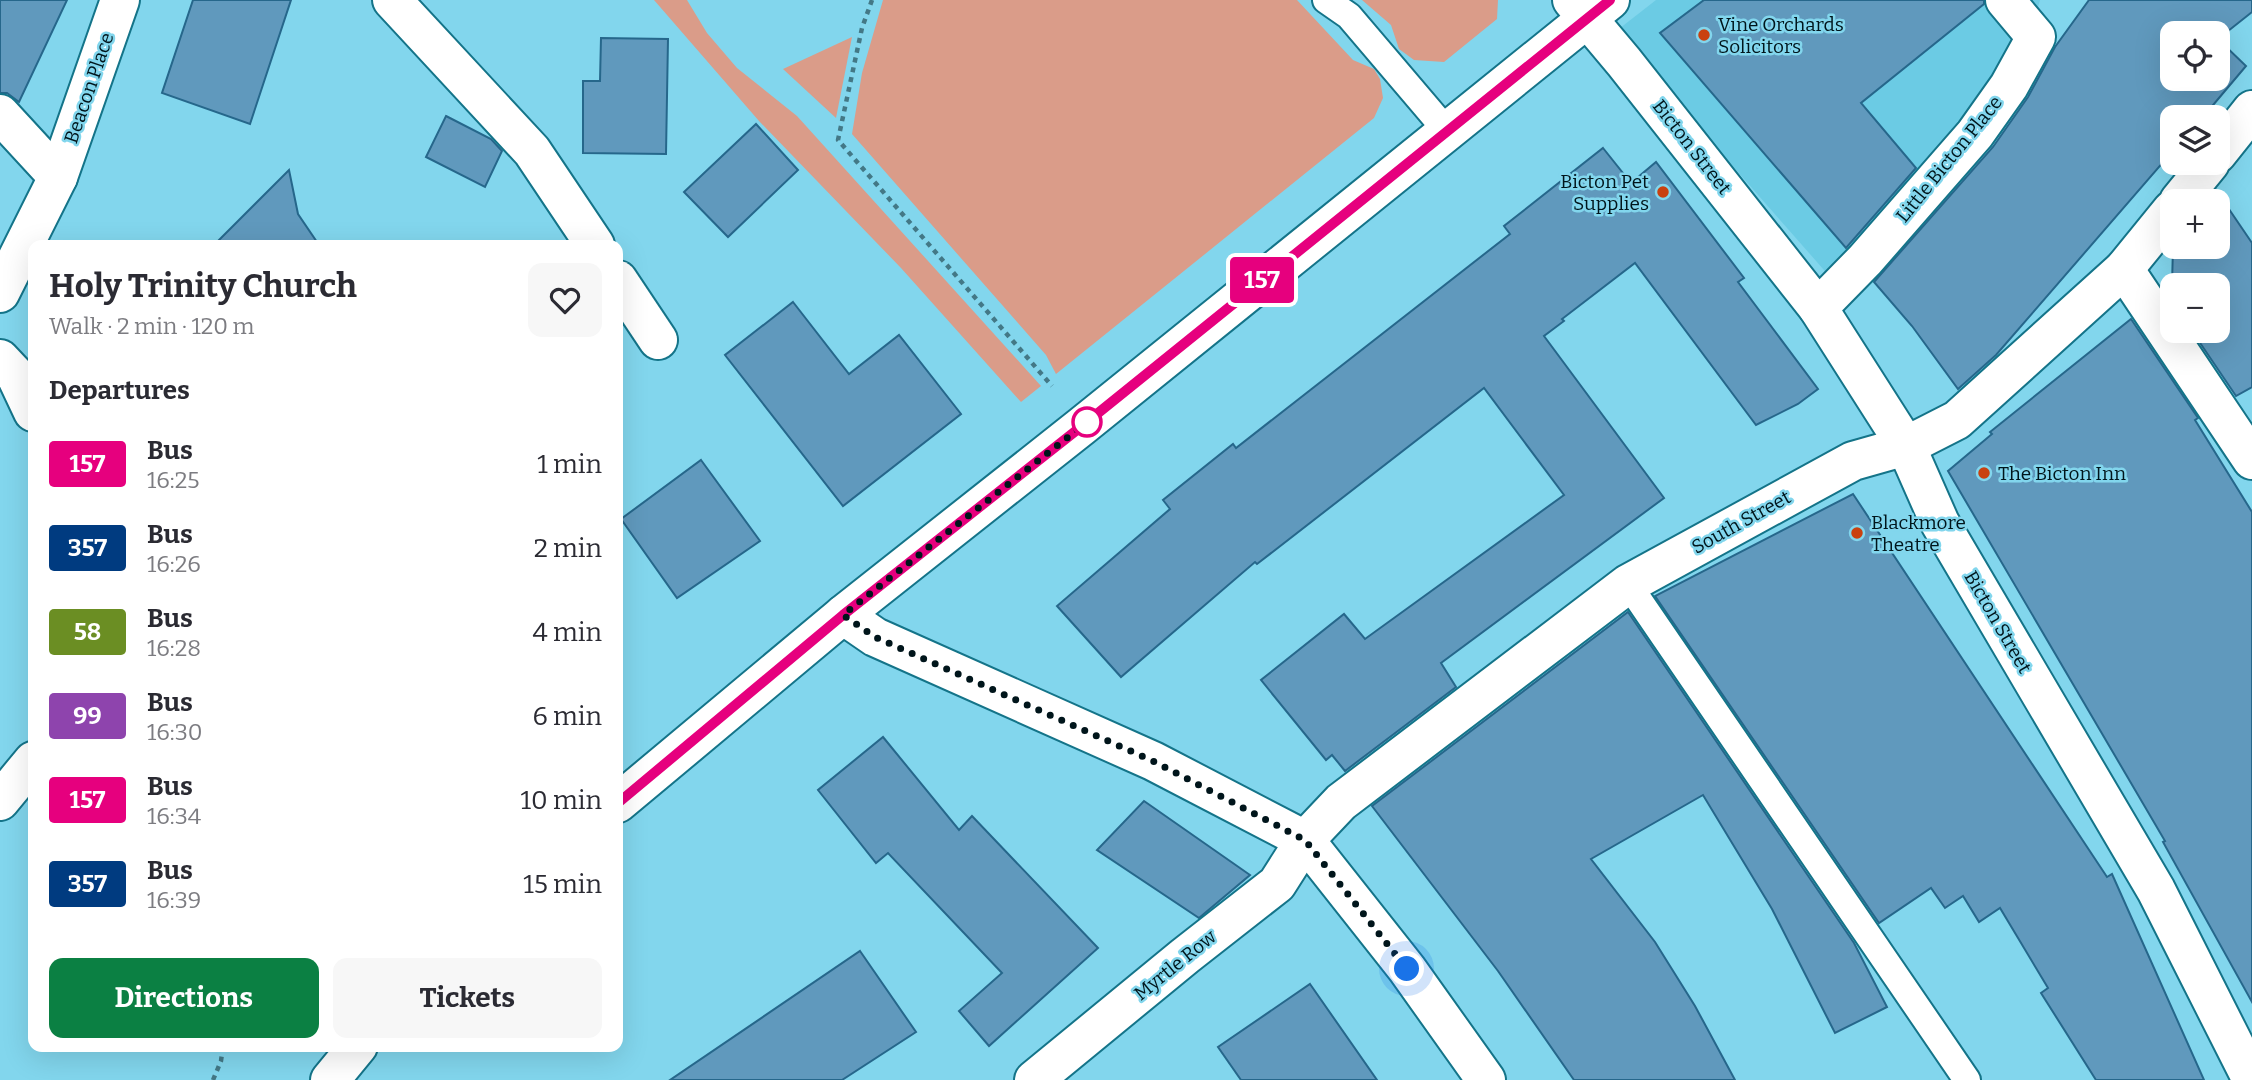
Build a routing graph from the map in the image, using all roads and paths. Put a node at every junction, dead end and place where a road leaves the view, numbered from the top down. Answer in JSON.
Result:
{"nodes":[{"id":1,"x":120,"y":0,"type":"edge"},
{"id":2,"x":392,"y":0,"type":"edge"},
{"id":3,"x":872,"y":0,"type":"edge"},
{"id":4,"x":1326,"y":0,"type":"edge"},
{"id":5,"x":2005,"y":0,"type":"edge"},
{"id":6,"x":1590,"y":5,"type":"edge"},
{"id":7,"x":2252,"y":110,"type":"edge"},
{"id":8,"x":0,"y":114,"type":"edge"},
{"id":9,"x":1446,"y":130,"type":"junction"},
{"id":10,"x":2230,"y":138,"type":"edge"},
{"id":11,"x":2200,"y":175,"type":"edge"},
{"id":12,"x":58,"y":177,"type":"junction"},
{"id":13,"x":2189,"y":189,"type":"edge"},
{"id":14,"x":2160,"y":225,"type":"edge"},
{"id":15,"x":592,"y":240,"type":"edge"},
{"id":16,"x":2124,"y":269,"type":"junction"},
{"id":17,"x":623,"y":288,"type":"edge"},
{"id":18,"x":0,"y":293,"type":"edge"},
{"id":19,"x":1818,"y":308,"type":"junction"},
{"id":20,"x":658,"y":340,"type":"dead end"},
{"id":21,"x":0,"y":359,"type":"edge"},
{"id":22,"x":28,"y":401,"type":"edge"},
{"id":23,"x":1082,"y":426,"type":"junction"},
{"id":24,"x":1906,"y":446,"type":"junction"},
{"id":25,"x":2252,"y":460,"type":"edge"},
{"id":26,"x":1628,"y":584,"type":"junction"},
{"id":27,"x":843,"y":615,"type":"junction"},
{"id":28,"x":28,"y":767,"type":"edge"},
{"id":29,"x":623,"y":799,"type":"edge"},
{"id":30,"x":0,"y":801,"type":"edge"},
{"id":31,"x":1305,"y":840,"type":"junction"},
{"id":32,"x":222,"y":1052,"type":"edge"},
{"id":33,"x":353,"y":1052,"type":"edge"},
{"id":34,"x":213,"y":1080,"type":"edge"},
{"id":35,"x":330,"y":1080,"type":"edge"},
{"id":36,"x":1034,"y":1080,"type":"edge"},
{"id":37,"x":1486,"y":1080,"type":"edge"},
{"id":38,"x":1967,"y":1080,"type":"edge"},
{"id":39,"x":2252,"y":1080,"type":"edge"}],
"edges":[{"from":1,"to":12,"type":"street","name":"Beacon Place"},
{"from":2,"to":15,"type":"street"},
{"from":3,"to":23,"type":"path"},
{"from":4,"to":9,"type":"lane"},
{"from":5,"to":19,"type":"street","name":"Little Bicton Place"},
{"from":6,"to":9,"type":"street"},
{"from":6,"to":19,"type":"street","name":"Bicton Street"},
{"from":7,"to":10,"type":"street"},
{"from":8,"to":12,"type":"street"},
{"from":9,"to":23,"type":"street"},
{"from":11,"to":13,"type":"street"},
{"from":12,"to":18,"type":"street","name":"Beacon Place"},
{"from":14,"to":16,"type":"street","name":"South Street"},
{"from":16,"to":24,"type":"street","name":"South Street"},
{"from":16,"to":25,"type":"street"},
{"from":17,"to":20,"type":"street"},
{"from":19,"to":24,"type":"street","name":"Bicton Street"},
{"from":21,"to":22,"type":"street"},
{"from":23,"to":27,"type":"street"},
{"from":24,"to":26,"type":"street","name":"South Street"},
{"from":24,"to":39,"type":"street","name":"Bicton Street"},
{"from":26,"to":31,"type":"street","name":"South Street"},
{"from":26,"to":38,"type":"lane"},
{"from":27,"to":29,"type":"street"},
{"from":27,"to":31,"type":"street"},
{"from":28,"to":30,"type":"street"},
{"from":31,"to":36,"type":"street","name":"Myrtle Row"},
{"from":31,"to":37,"type":"street"},
{"from":32,"to":34,"type":"path"},
{"from":33,"to":35,"type":"street"}]}
